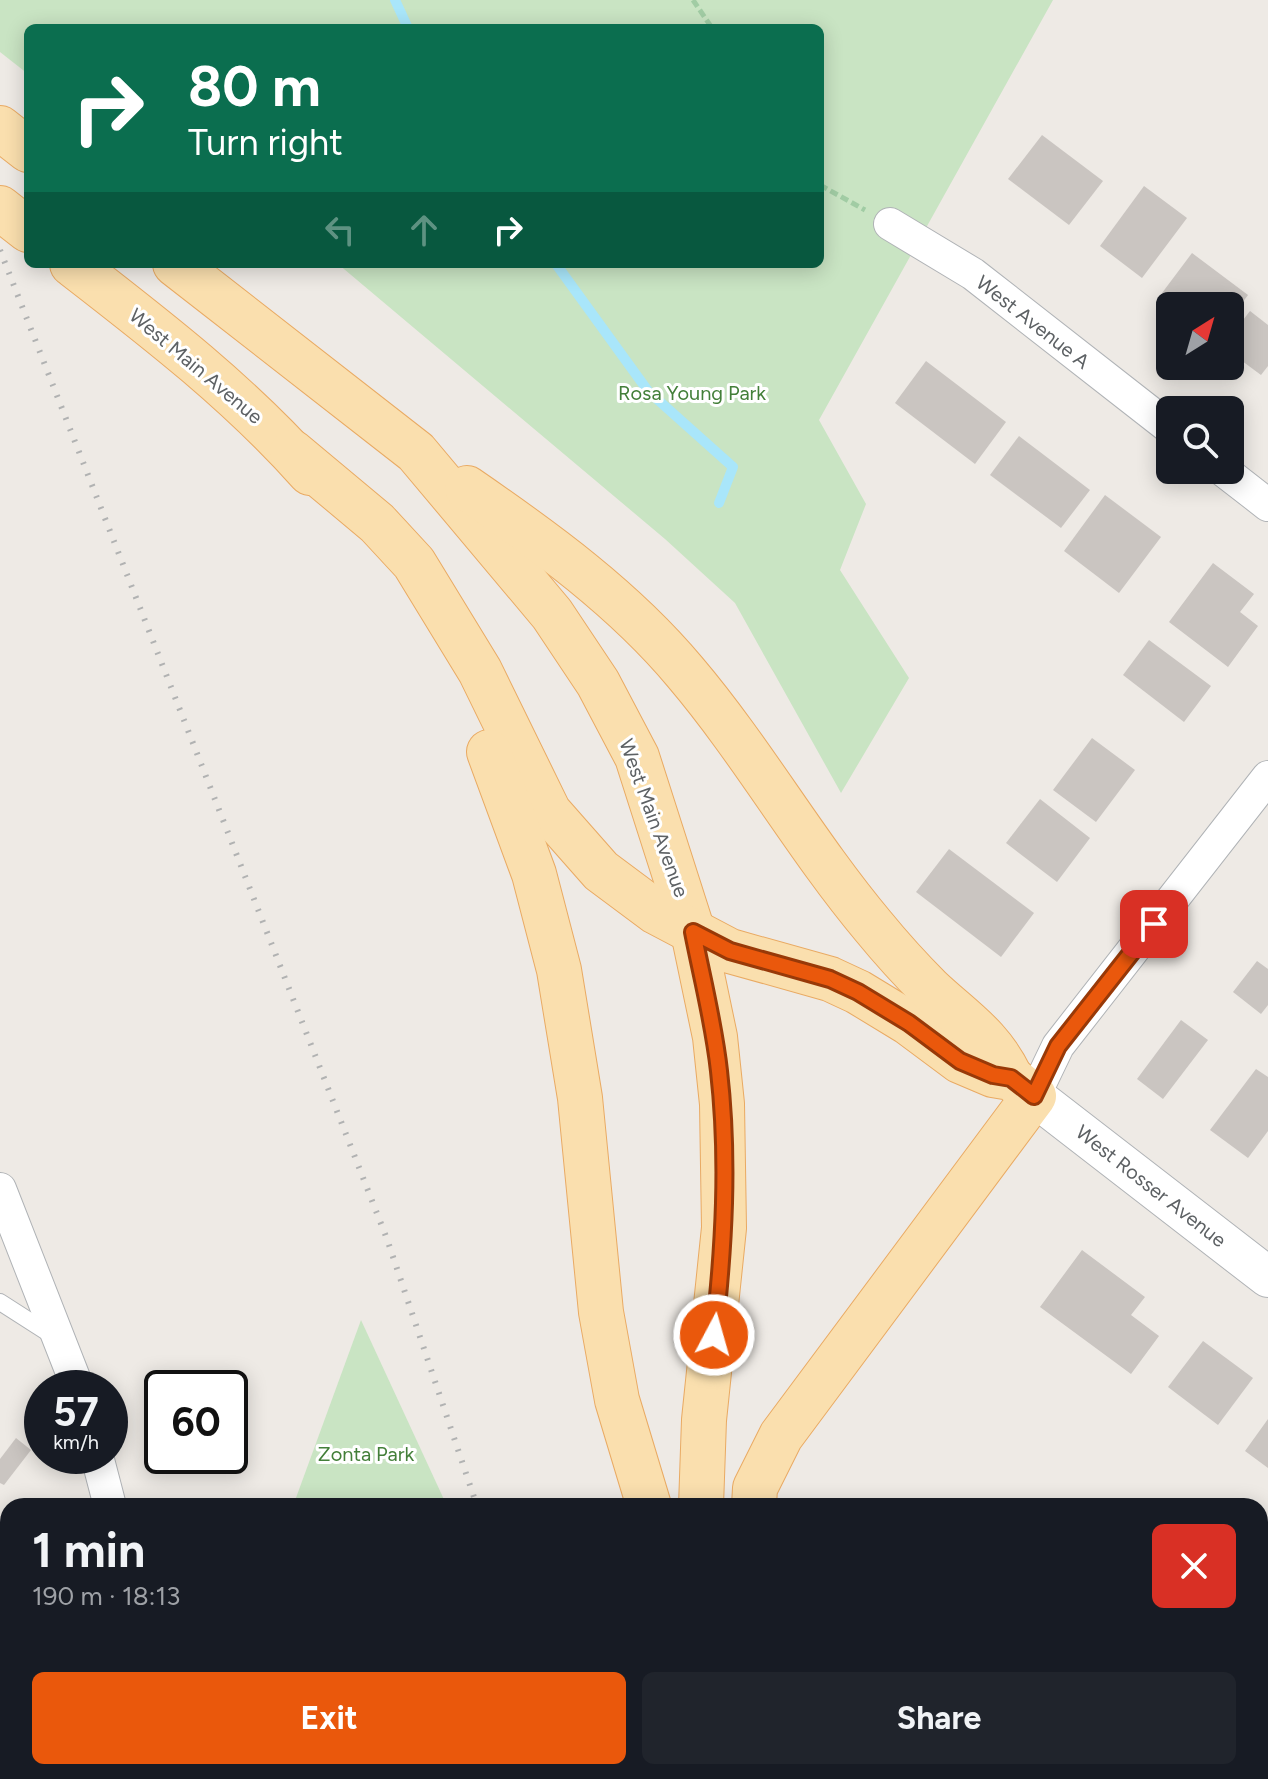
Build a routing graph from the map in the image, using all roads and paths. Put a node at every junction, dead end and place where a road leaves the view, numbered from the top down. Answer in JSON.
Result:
{"nodes":[{"id":1,"x":693,"y":0,"type":"edge"},
{"id":2,"x":709,"y":24,"type":"edge"},
{"id":3,"x":0,"y":128,"type":"edge"},
{"id":4,"x":24,"y":147,"type":"edge"},
{"id":5,"x":824,"y":187,"type":"edge"},
{"id":6,"x":0,"y":208,"type":"edge"},
{"id":7,"x":890,"y":224,"type":"joint"},
{"id":8,"x":24,"y":227,"type":"edge"},
{"id":9,"x":77,"y":268,"type":"edge"},
{"id":10,"x":180,"y":268,"type":"edge"},
{"id":11,"x":1156,"y":417,"type":"edge"},
{"id":12,"x":292,"y":452,"type":"junction"},
{"id":13,"x":416,"y":452,"type":"junction"},
{"id":14,"x":1241,"y":484,"type":"edge"},
{"id":15,"x":1268,"y":505,"type":"edge"},
{"id":16,"x":1268,"y":777,"type":"edge"},
{"id":17,"x":693,"y":932,"type":"junction"},
{"id":18,"x":1023,"y":1087,"type":"junction"},
{"id":19,"x":0,"y":1189,"type":"edge"},
{"id":20,"x":1268,"y":1277,"type":"edge"},
{"id":21,"x":0,"y":1302,"type":"edge"},
{"id":22,"x":58,"y":1339,"type":"junction"},
{"id":23,"x":71,"y":1370,"type":"edge"},
{"id":24,"x":102,"y":1474,"type":"edge"},
{"id":25,"x":108,"y":1498,"type":"edge"},
{"id":26,"x":647,"y":1498,"type":"edge"},
{"id":27,"x":701,"y":1498,"type":"edge"},
{"id":28,"x":754,"y":1498,"type":"edge"}],
"edges":[{"from":1,"to":2,"type":"path"},
{"from":3,"to":4,"type":"main road"},
{"from":5,"to":7,"type":"path"},
{"from":6,"to":8,"type":"main road"},
{"from":7,"to":11,"type":"street","name":"West Avenue A"},
{"from":9,"to":12,"type":"main road","name":"West Main Avenue"},
{"from":10,"to":13,"type":"main road","name":"West Main Avenue"},
{"from":12,"to":17,"type":"main road"},
{"from":12,"to":26,"type":"main road","name":"West Main Avenue"},
{"from":13,"to":17,"type":"main road","name":"West Main Avenue"},
{"from":13,"to":18,"type":"main road"},
{"from":14,"to":15,"type":"street"},
{"from":16,"to":18,"type":"street"},
{"from":17,"to":18,"type":"main road"},
{"from":17,"to":27,"type":"main road","name":"West Main Avenue"},
{"from":18,"to":20,"type":"street","name":"West Rosser Avenue"},
{"from":18,"to":28,"type":"main road"},
{"from":19,"to":22,"type":"street"},
{"from":21,"to":22,"type":"lane"},
{"from":22,"to":23,"type":"street"},
{"from":24,"to":25,"type":"street"}]}
